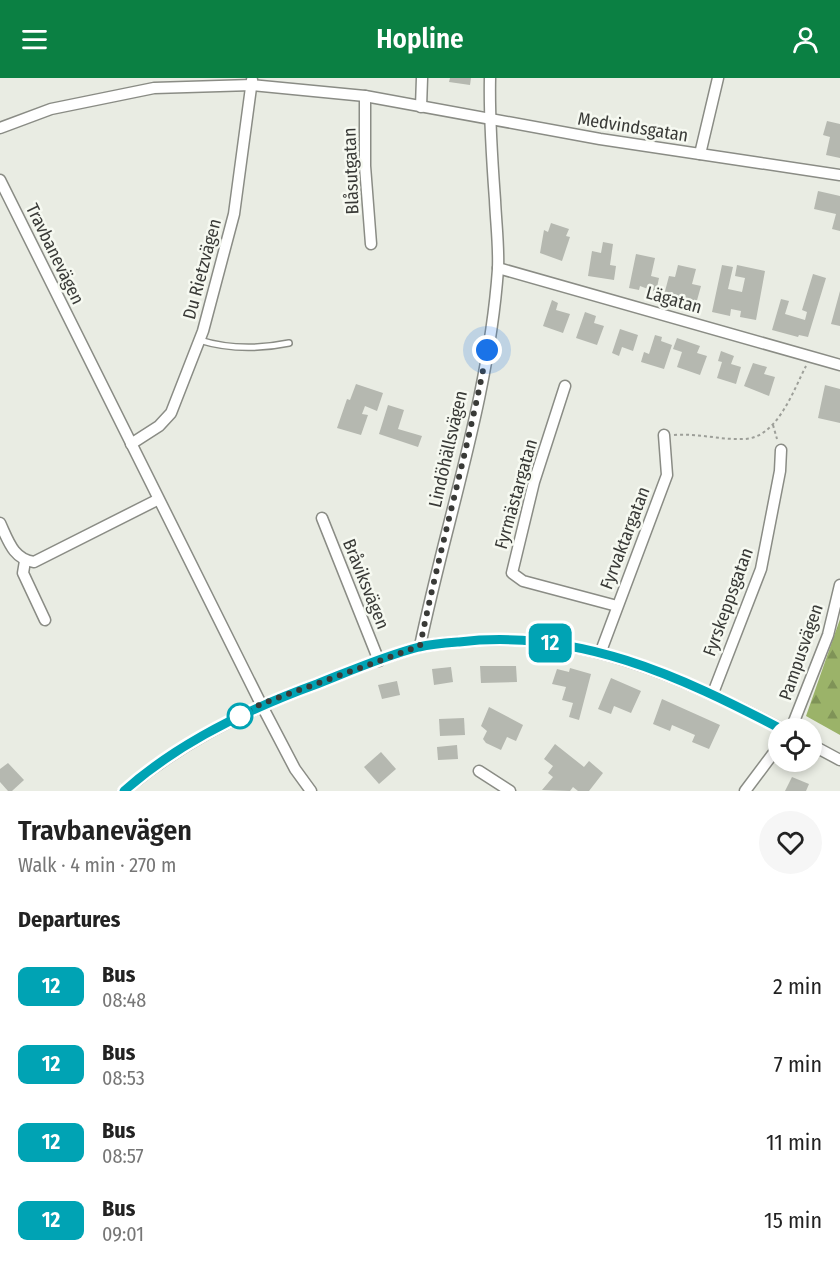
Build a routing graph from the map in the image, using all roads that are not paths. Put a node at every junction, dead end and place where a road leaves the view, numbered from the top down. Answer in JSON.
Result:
{"nodes":[{"id":1,"x":422,"y":78,"type":"edge"},
{"id":2,"x":490,"y":78,"type":"edge"},
{"id":3,"x":718,"y":78,"type":"edge"},
{"id":4,"x":252,"y":82,"type":"edge"},
{"id":5,"x":365,"y":96,"type":"junction"},
{"id":6,"x":421,"y":107,"type":"junction"},
{"id":7,"x":489,"y":120,"type":"junction"},
{"id":8,"x":0,"y":128,"type":"edge"},
{"id":9,"x":700,"y":154,"type":"junction"},
{"id":10,"x":840,"y":175,"type":"edge"},
{"id":11,"x":0,"y":180,"type":"edge"},
{"id":12,"x":371,"y":244,"type":"dead end"},
{"id":13,"x":498,"y":268,"type":"junction"},
{"id":14,"x":200,"y":340,"type":"junction"},
{"id":15,"x":289,"y":343,"type":"dead end"},
{"id":16,"x":840,"y":365,"type":"edge"},
{"id":17,"x":566,"y":386,"type":"dead end"},
{"id":18,"x":664,"y":435,"type":"road end"},
{"id":19,"x":131,"y":444,"type":"junction"},
{"id":20,"x":781,"y":450,"type":"road end"},
{"id":21,"x":157,"y":500,"type":"junction"},
{"id":22,"x":322,"y":518,"type":"dead end"},
{"id":23,"x":0,"y":523,"type":"edge"},
{"id":24,"x":25,"y":561,"type":"junction"},
{"id":25,"x":840,"y":585,"type":"edge"},
{"id":26,"x":617,"y":606,"type":"junction"},
{"id":27,"x":45,"y":620,"type":"dead end"},
{"id":28,"x":420,"y":646,"type":"junction"},
{"id":29,"x":601,"y":651,"type":"junction"},
{"id":30,"x":379,"y":661,"type":"junction"},
{"id":31,"x":713,"y":693,"type":"junction"},
{"id":32,"x":261,"y":704,"type":"junction"},
{"id":33,"x":795,"y":718,"type":"edge"},
{"id":34,"x":768,"y":722,"type":"edge"},
{"id":35,"x":822,"y":750,"type":"edge"},
{"id":36,"x":768,"y":760,"type":"edge"},
{"id":37,"x":840,"y":760,"type":"edge"},
{"id":38,"x":479,"y":771,"type":"dead end"},
{"id":39,"x":124,"y":791,"type":"edge"},
{"id":40,"x":311,"y":791,"type":"edge"},
{"id":41,"x":510,"y":791,"type":"edge"},
{"id":42,"x":745,"y":791,"type":"edge"}],
"edges":[{"from":1,"to":6,"type":"street"},
{"from":2,"to":7,"type":"street","name":"Lindöhällsvägen"},
{"from":3,"to":9,"type":"street"},
{"from":4,"to":5,"type":"street","name":"Medvindsgatan"},
{"from":4,"to":8,"type":"street","name":"Medvindsgatan"},
{"from":4,"to":14,"type":"street","name":"Du Rietzvägen"},
{"from":5,"to":6,"type":"street","name":"Medvindsgatan"},
{"from":5,"to":12,"type":"street","name":"Blåsutgatan"},
{"from":6,"to":7,"type":"street","name":"Medvindsgatan"},
{"from":7,"to":9,"type":"street","name":"Medvindsgatan"},
{"from":7,"to":13,"type":"street","name":"Lindöhällsvägen"},
{"from":9,"to":10,"type":"street","name":"Medvindsgatan"},
{"from":11,"to":19,"type":"street","name":"Travbanevägen"},
{"from":13,"to":16,"type":"street","name":"Lägatan"},
{"from":13,"to":28,"type":"street","name":"Lindöhällsvägen"},
{"from":14,"to":15,"type":"lane"},
{"from":14,"to":19,"type":"street","name":"Du Rietzvägen"},
{"from":17,"to":26,"type":"street","name":"Fyrmästargatan"},
{"from":18,"to":26,"type":"street","name":"Fyrvaktargatan"},
{"from":19,"to":21,"type":"street","name":"Travbanevägen"},
{"from":20,"to":31,"type":"street","name":"Fyrskeppsgatan"},
{"from":21,"to":24,"type":"street"},
{"from":21,"to":32,"type":"street","name":"Travbanevägen"},
{"from":22,"to":30,"type":"street","name":"Bråviksvägen"},
{"from":23,"to":24,"type":"street"},
{"from":24,"to":27,"type":"street"},
{"from":25,"to":33,"type":"street","name":"Pampusvägen"},
{"from":26,"to":29,"type":"street","name":"Fyrvaktargatan"},
{"from":28,"to":29,"type":"street"},
{"from":28,"to":30,"type":"street"},
{"from":29,"to":31,"type":"street"},
{"from":30,"to":32,"type":"street"},
{"from":31,"to":34,"type":"street"},
{"from":32,"to":39,"type":"street"},
{"from":32,"to":40,"type":"street","name":"Travbanevägen"},
{"from":35,"to":37,"type":"street"},
{"from":36,"to":42,"type":"street"},
{"from":38,"to":41,"type":"street"}]}
